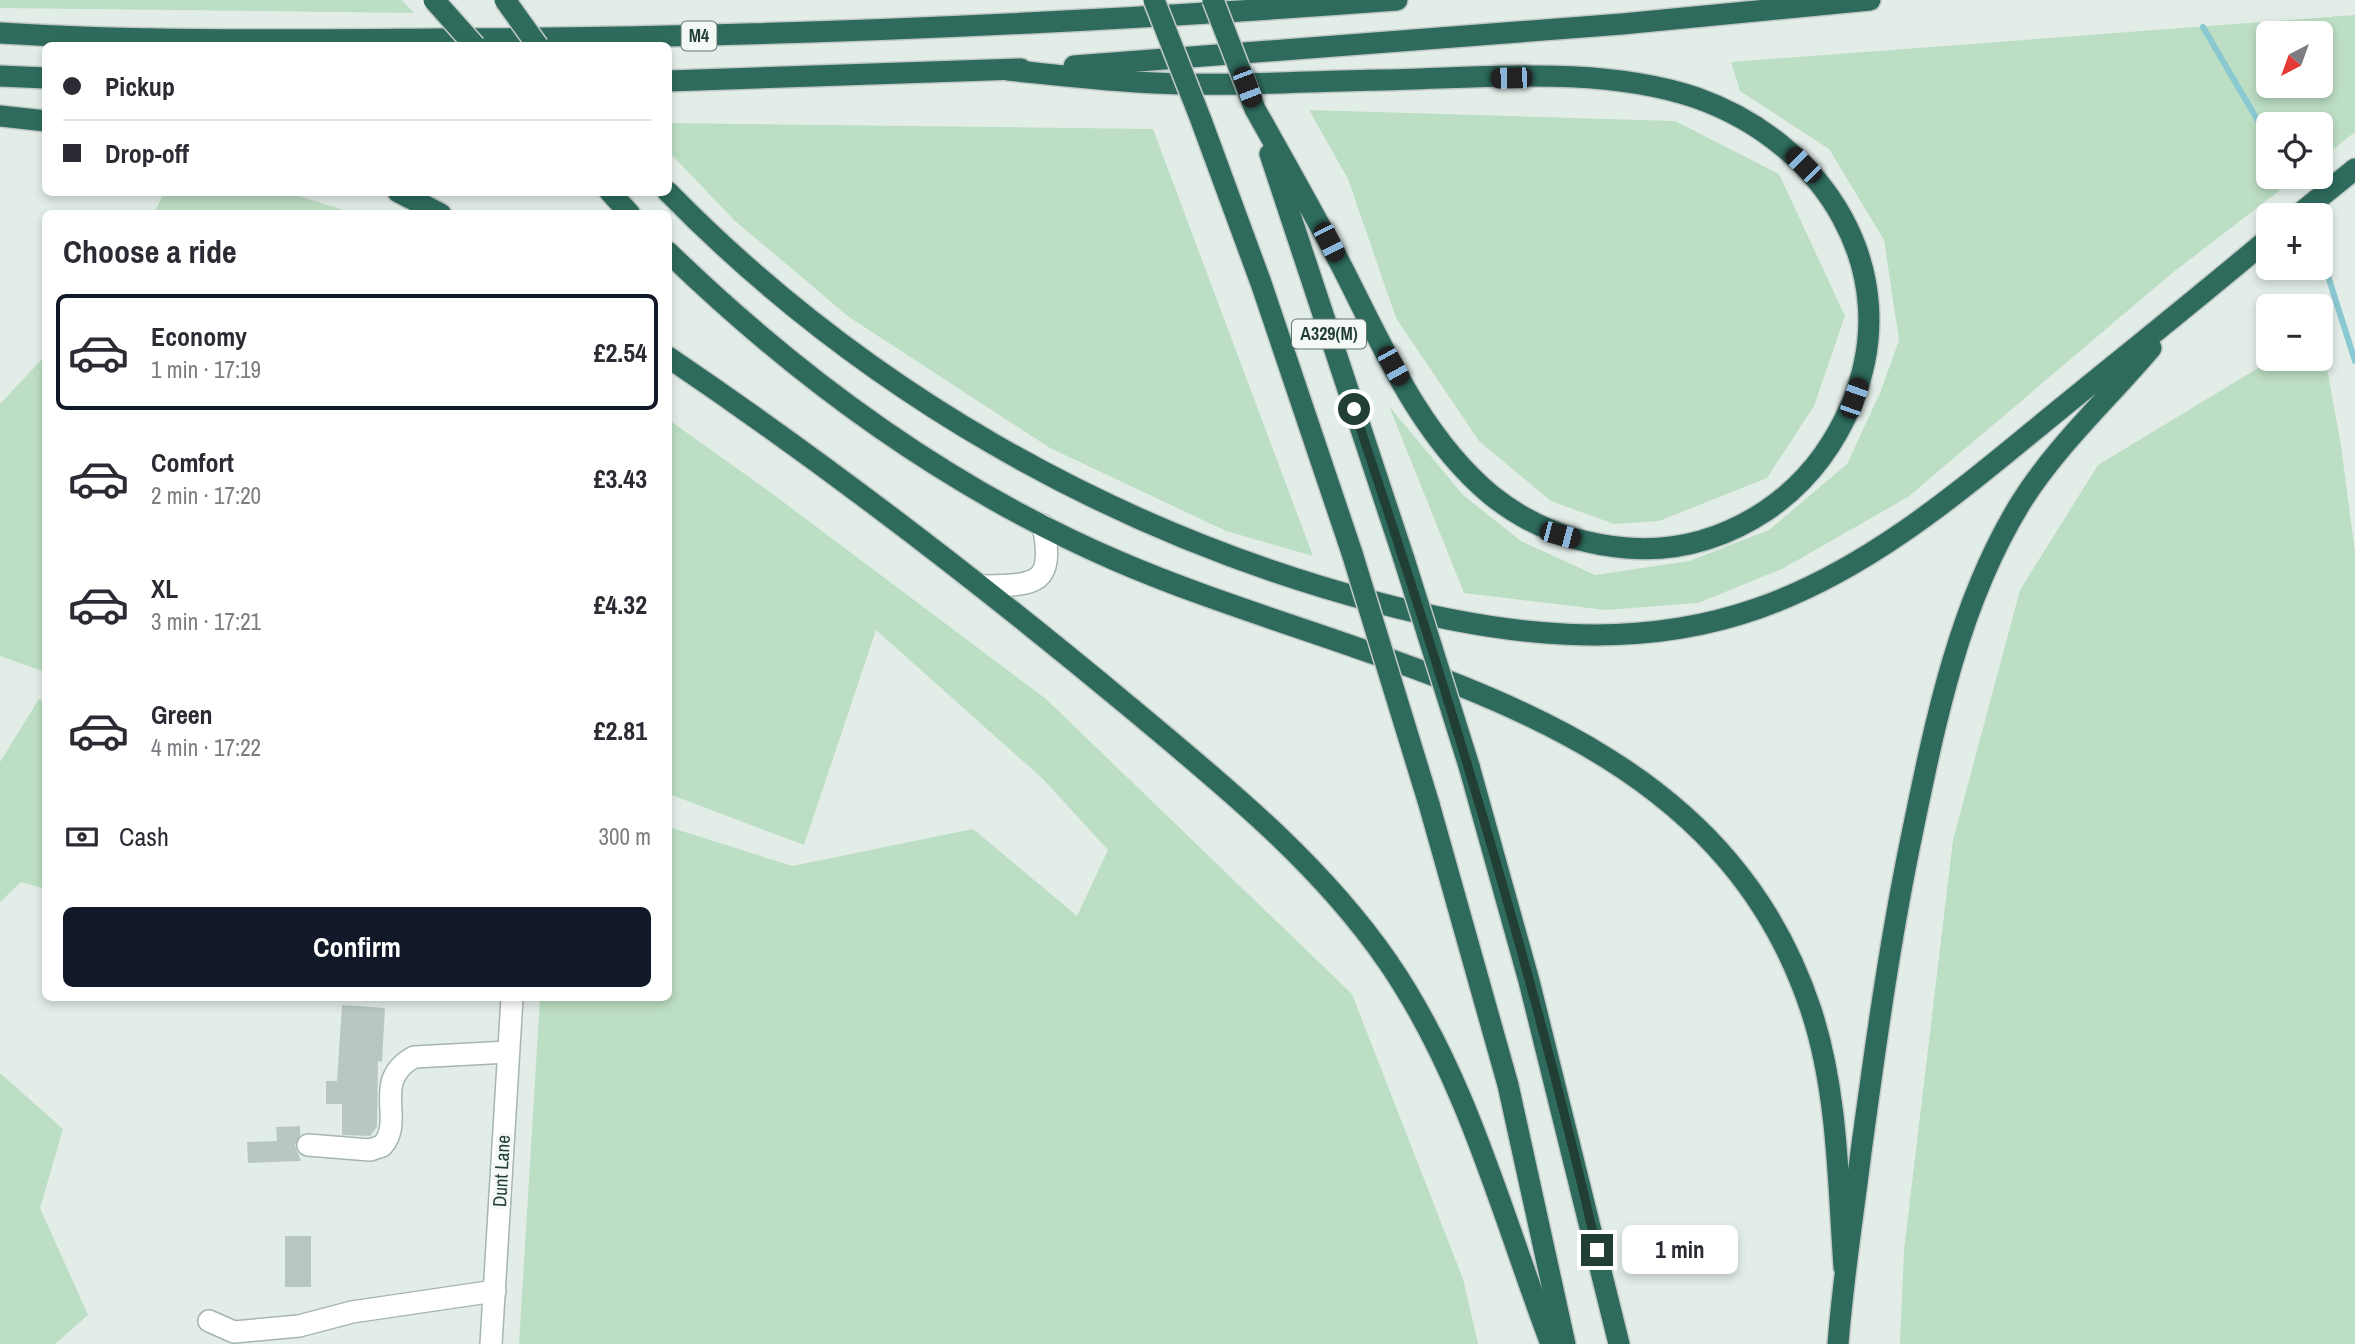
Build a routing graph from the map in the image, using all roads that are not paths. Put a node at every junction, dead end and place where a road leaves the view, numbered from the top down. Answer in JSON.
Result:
{"nodes":[{"id":1,"x":434,"y":0,"type":"edge"},
{"id":2,"x":505,"y":0,"type":"edge"},
{"id":3,"x":1154,"y":0,"type":"edge"},
{"id":4,"x":1213,"y":0,"type":"edge"},
{"id":5,"x":1396,"y":0,"type":"edge"},
{"id":6,"x":1870,"y":0,"type":"edge"},
{"id":7,"x":0,"y":33,"type":"edge"},
{"id":8,"x":471,"y":42,"type":"edge"},
{"id":9,"x":535,"y":42,"type":"edge"},
{"id":10,"x":1008,"y":70,"type":"junction"},
{"id":11,"x":0,"y":76,"type":"edge"},
{"id":12,"x":42,"y":78,"type":"edge"},
{"id":13,"x":672,"y":80,"type":"edge"},
{"id":14,"x":1255,"y":109,"type":"junction"},
{"id":15,"x":0,"y":116,"type":"edge"},
{"id":16,"x":42,"y":121,"type":"edge"},
{"id":17,"x":2355,"y":169,"type":"edge"},
{"id":18,"x":406,"y":196,"type":"edge"},
{"id":19,"x":614,"y":196,"type":"edge"},
{"id":20,"x":671,"y":196,"type":"edge"},
{"id":21,"x":2313,"y":203,"type":"edge"},
{"id":22,"x":433,"y":210,"type":"edge"},
{"id":23,"x":627,"y":210,"type":"edge"},
{"id":24,"x":2256,"y":249,"type":"edge"},
{"id":25,"x":672,"y":256,"type":"edge"},
{"id":26,"x":2184,"y":309,"type":"junction"},
{"id":27,"x":672,"y":360,"type":"edge"},
{"id":28,"x":1043,"y":524,"type":"junction"},
{"id":29,"x":983,"y":586,"type":"junction"},
{"id":30,"x":512,"y":1001,"type":"edge"},
{"id":31,"x":508,"y":1052,"type":"junction"},
{"id":32,"x":308,"y":1145,"type":"dead end"},
{"id":33,"x":1844,"y":1267,"type":"junction"},
{"id":34,"x":495,"y":1291,"type":"junction"},
{"id":35,"x":209,"y":1321,"type":"dead end"},
{"id":36,"x":491,"y":1344,"type":"edge"},
{"id":37,"x":1550,"y":1344,"type":"edge"},
{"id":38,"x":1565,"y":1344,"type":"edge"},
{"id":39,"x":1619,"y":1344,"type":"edge"},
{"id":40,"x":1838,"y":1344,"type":"edge"}],
"edges":[{"from":1,"to":8,"type":"highway","bridge":true},
{"from":2,"to":9,"type":"highway","bridge":true},
{"from":3,"to":38,"type":"highway","number":"A329(M)","bridge":true},
{"from":4,"to":14,"type":"highway","number":"A329(M)","bridge":true},
{"from":5,"to":7,"type":"highway","number":"M4"},
{"from":6,"to":10,"type":"highway","number":"M4"},
{"from":10,"to":13,"type":"highway","number":"M4"},
{"from":10,"to":14,"type":"highway"},
{"from":11,"to":12,"type":"highway"},
{"from":14,"to":39,"type":"highway","number":"A329(M)","bridge":true},
{"from":15,"to":16,"type":"highway"},
{"from":17,"to":21,"type":"highway"},
{"from":18,"to":22,"type":"highway"},
{"from":19,"to":23,"type":"highway"},
{"from":20,"to":26,"type":"highway"},
{"from":24,"to":26,"type":"highway"},
{"from":25,"to":28,"type":"highway"},
{"from":26,"to":33,"type":"highway"},
{"from":27,"to":29,"type":"highway"},
{"from":28,"to":29,"type":"street"},
{"from":28,"to":33,"type":"highway"},
{"from":29,"to":37,"type":"highway"},
{"from":30,"to":31,"type":"street","name":"Dunt Lane"},
{"from":31,"to":32,"type":"street"},
{"from":31,"to":34,"type":"street","name":"Dunt Lane"},
{"from":33,"to":40,"type":"highway"},
{"from":34,"to":35,"type":"street"},
{"from":34,"to":36,"type":"street","name":"Dunt Lane"}]}
